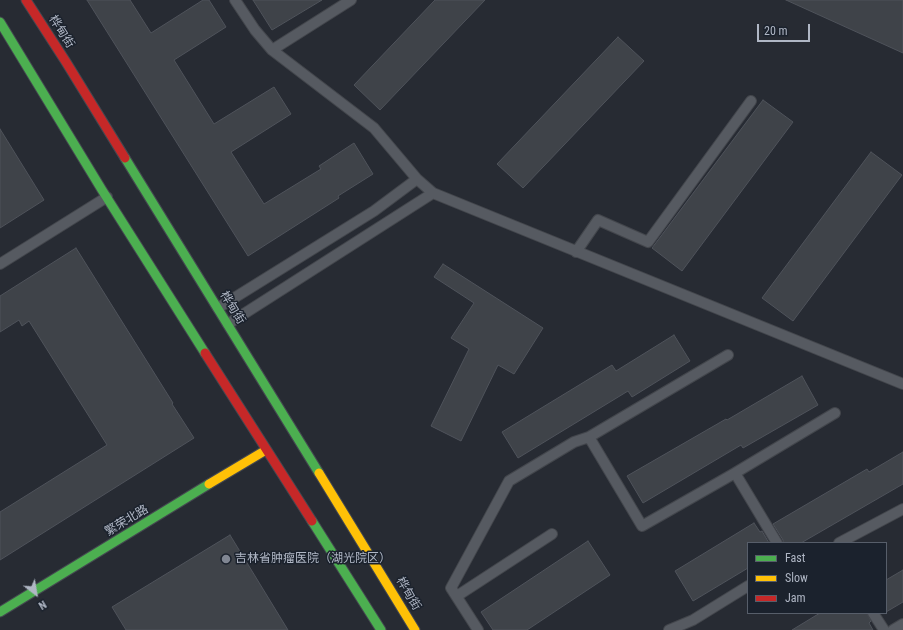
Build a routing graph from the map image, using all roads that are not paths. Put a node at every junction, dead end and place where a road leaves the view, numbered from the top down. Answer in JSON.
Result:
{"nodes":[{"id":1,"x":26,"y":0,"type":"edge"},
{"id":2,"x":235,"y":0,"type":"edge"},
{"id":3,"x":351,"y":0,"type":"edge"},
{"id":4,"x":0,"y":22,"type":"edge"},
{"id":5,"x":272,"y":50,"type":"junction"},
{"id":6,"x":751,"y":101,"type":"dead end"},
{"id":7,"x":417,"y":179,"type":"junction"},
{"id":8,"x":433,"y":194,"type":"junction"},
{"id":9,"x":107,"y":198,"type":"junction"},
{"id":10,"x":576,"y":252,"type":"junction"},
{"id":11,"x":0,"y":264,"type":"edge"},
{"id":12,"x":218,"y":308,"type":"junction"},
{"id":13,"x":228,"y":324,"type":"junction"},
{"id":14,"x":728,"y":356,"type":"dead end"},
{"id":15,"x":903,"y":384,"type":"edge"},
{"id":16,"x":835,"y":413,"type":"dead end"},
{"id":17,"x":589,"y":437,"type":"junction"},
{"id":18,"x":266,"y":450,"type":"junction"},
{"id":19,"x":735,"y":473,"type":"junction"},
{"id":20,"x":903,"y":508,"type":"edge"},
{"id":21,"x":552,"y":534,"type":"dead end"},
{"id":22,"x":776,"y":542,"type":"edge"},
{"id":23,"x":841,"y":542,"type":"edge"},
{"id":24,"x":747,"y":587,"type":"edge"},
{"id":25,"x":457,"y":596,"type":"junction"},
{"id":26,"x":0,"y":612,"type":"edge"},
{"id":27,"x":874,"y":614,"type":"edge"},
{"id":28,"x":903,"y":624,"type":"edge"},
{"id":29,"x":673,"y":629,"type":"edge"},
{"id":30,"x":381,"y":630,"type":"edge"},
{"id":31,"x":415,"y":630,"type":"edge"},
{"id":32,"x":478,"y":630,"type":"edge"},
{"id":33,"x":884,"y":630,"type":"edge"},
{"id":34,"x":893,"y":630,"type":"edge"}],
"edges":[{"from":1,"to":12,"type":"street","name":"桦甸街"},
{"from":2,"to":5,"type":"lane"},
{"from":3,"to":5,"type":"lane"},
{"from":4,"to":9,"type":"street"},
{"from":5,"to":7,"type":"lane"},
{"from":6,"to":10,"type":"lane"},
{"from":7,"to":8,"type":"lane"},
{"from":7,"to":12,"type":"lane"},
{"from":8,"to":10,"type":"lane"},
{"from":8,"to":13,"type":"lane"},
{"from":9,"to":11,"type":"lane"},
{"from":9,"to":18,"type":"street"},
{"from":10,"to":15,"type":"lane"},
{"from":12,"to":13,"type":"street","name":"桦甸街"},
{"from":13,"to":31,"type":"street","name":"桦甸街"},
{"from":14,"to":17,"type":"lane"},
{"from":16,"to":19,"type":"lane"},
{"from":17,"to":19,"type":"lane"},
{"from":17,"to":25,"type":"lane"},
{"from":18,"to":26,"type":"street","name":"繁荣北路"},
{"from":18,"to":30,"type":"street"},
{"from":19,"to":22,"type":"lane"},
{"from":20,"to":23,"type":"lane"},
{"from":21,"to":25,"type":"lane"},
{"from":24,"to":29,"type":"lane"},
{"from":25,"to":32,"type":"lane"},
{"from":27,"to":33,"type":"lane"},
{"from":28,"to":34,"type":"lane"}]}
